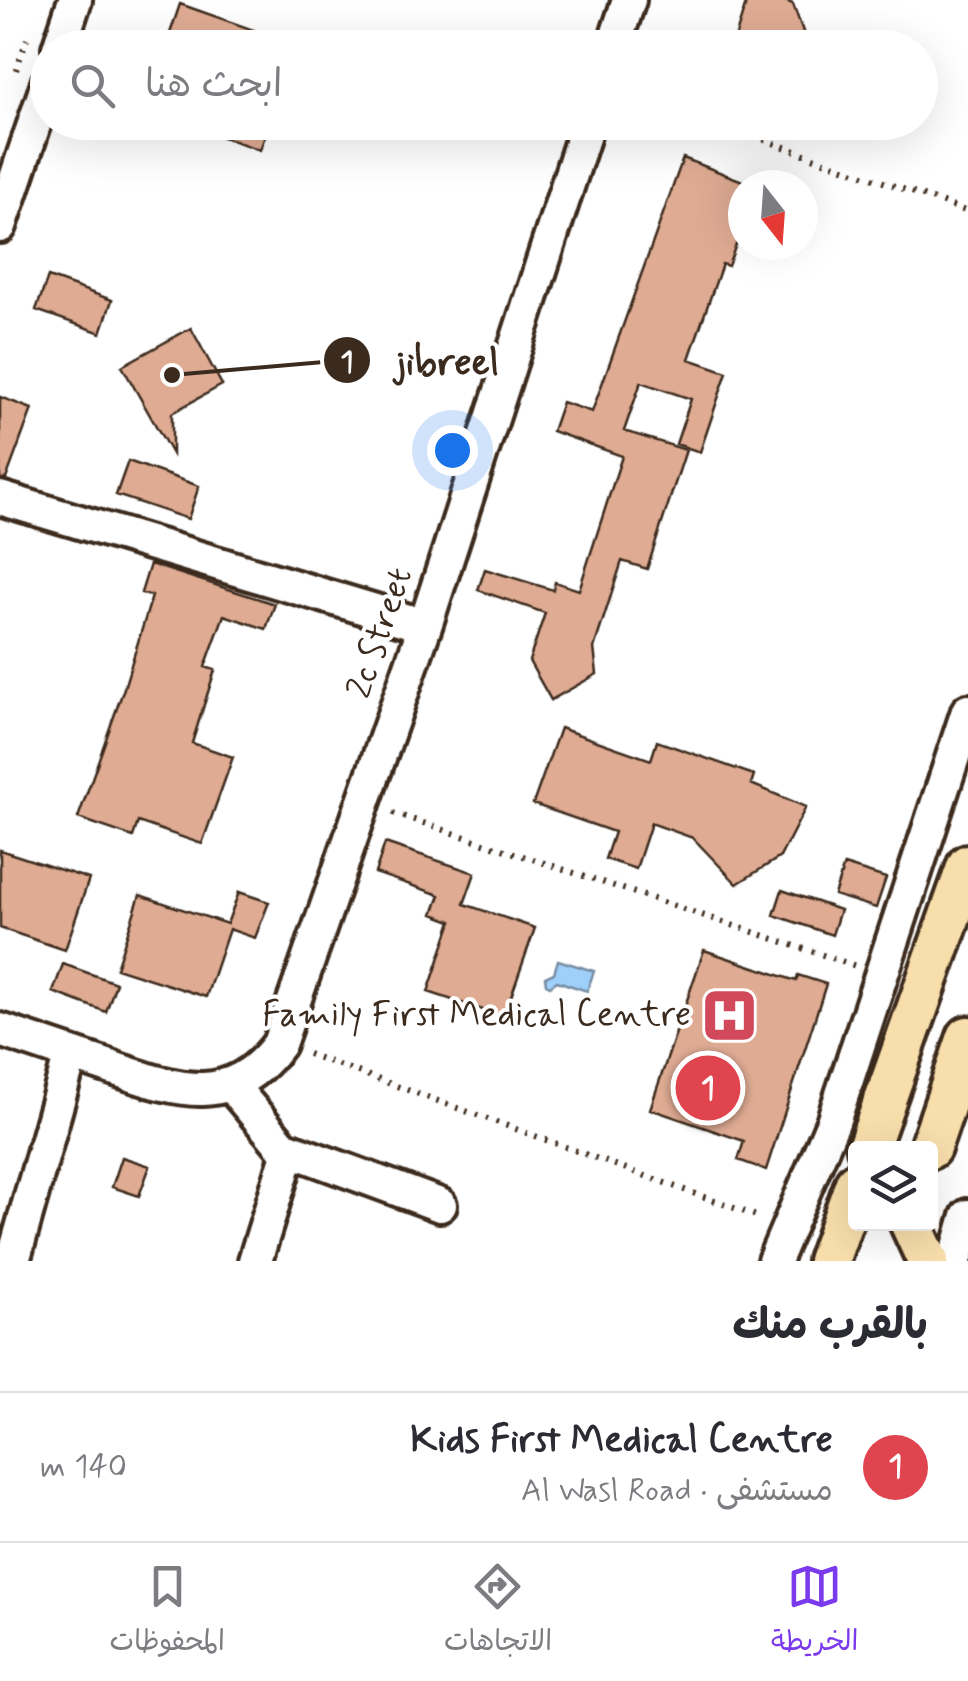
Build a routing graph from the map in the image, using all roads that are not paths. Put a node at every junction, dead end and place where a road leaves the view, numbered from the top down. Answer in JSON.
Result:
{"nodes":[{"id":1,"x":75,"y":0,"type":"edge"},
{"id":2,"x":630,"y":0,"type":"edge"},
{"id":3,"x":65,"y":30,"type":"edge"},
{"id":4,"x":619,"y":30,"type":"edge"},
{"id":5,"x":30,"y":137,"type":"edge"},
{"id":6,"x":582,"y":140,"type":"edge"},
{"id":7,"x":0,"y":226,"type":"edge"},
{"id":8,"x":0,"y":498,"type":"edge"},
{"id":9,"x":425,"y":626,"type":"junction"},
{"id":10,"x":968,"y":711,"type":"edge"},
{"id":11,"x":968,"y":865,"type":"edge"},
{"id":12,"x":0,"y":1030,"type":"edge"},
{"id":13,"x":968,"y":1037,"type":"edge"},
{"id":14,"x":70,"y":1054,"type":"junction"},
{"id":15,"x":230,"y":1084,"type":"junction"},
{"id":16,"x":870,"y":1141,"type":"edge"},
{"id":17,"x":932,"y":1141,"type":"edge"},
{"id":18,"x":290,"y":1151,"type":"junction"},
{"id":19,"x":440,"y":1205,"type":"dead end"},
{"id":20,"x":848,"y":1205,"type":"edge"},
{"id":21,"x":968,"y":1216,"type":"edge"},
{"id":22,"x":905,"y":1231,"type":"edge"},
{"id":23,"x":912,"y":1231,"type":"edge"},
{"id":24,"x":13,"y":1261,"type":"edge"},
{"id":25,"x":254,"y":1261,"type":"edge"},
{"id":26,"x":774,"y":1261,"type":"edge"},
{"id":27,"x":828,"y":1261,"type":"edge"},
{"id":28,"x":892,"y":1261,"type":"edge"},
{"id":29,"x":928,"y":1261,"type":"edge"},
{"id":30,"x":955,"y":1261,"type":"edge"}],
"edges":[{"from":1,"to":3,"type":"street"},
{"from":2,"to":4,"type":"street"},
{"from":5,"to":7,"type":"street"},
{"from":6,"to":9,"type":"street","name":"2c Street"},
{"from":8,"to":9,"type":"street"},
{"from":9,"to":15,"type":"street","name":"2c Street"},
{"from":10,"to":26,"type":"street"},
{"from":11,"to":16,"type":"main road"},
{"from":12,"to":14,"type":"street"},
{"from":13,"to":17,"type":"main road"},
{"from":14,"to":15,"type":"street"},
{"from":14,"to":24,"type":"street"},
{"from":15,"to":18,"type":"street"},
{"from":18,"to":19,"type":"street"},
{"from":18,"to":25,"type":"street"},
{"from":20,"to":27,"type":"main road"},
{"from":21,"to":30,"type":"street"},
{"from":22,"to":28,"type":"main road"},
{"from":23,"to":29,"type":"main road"}]}
